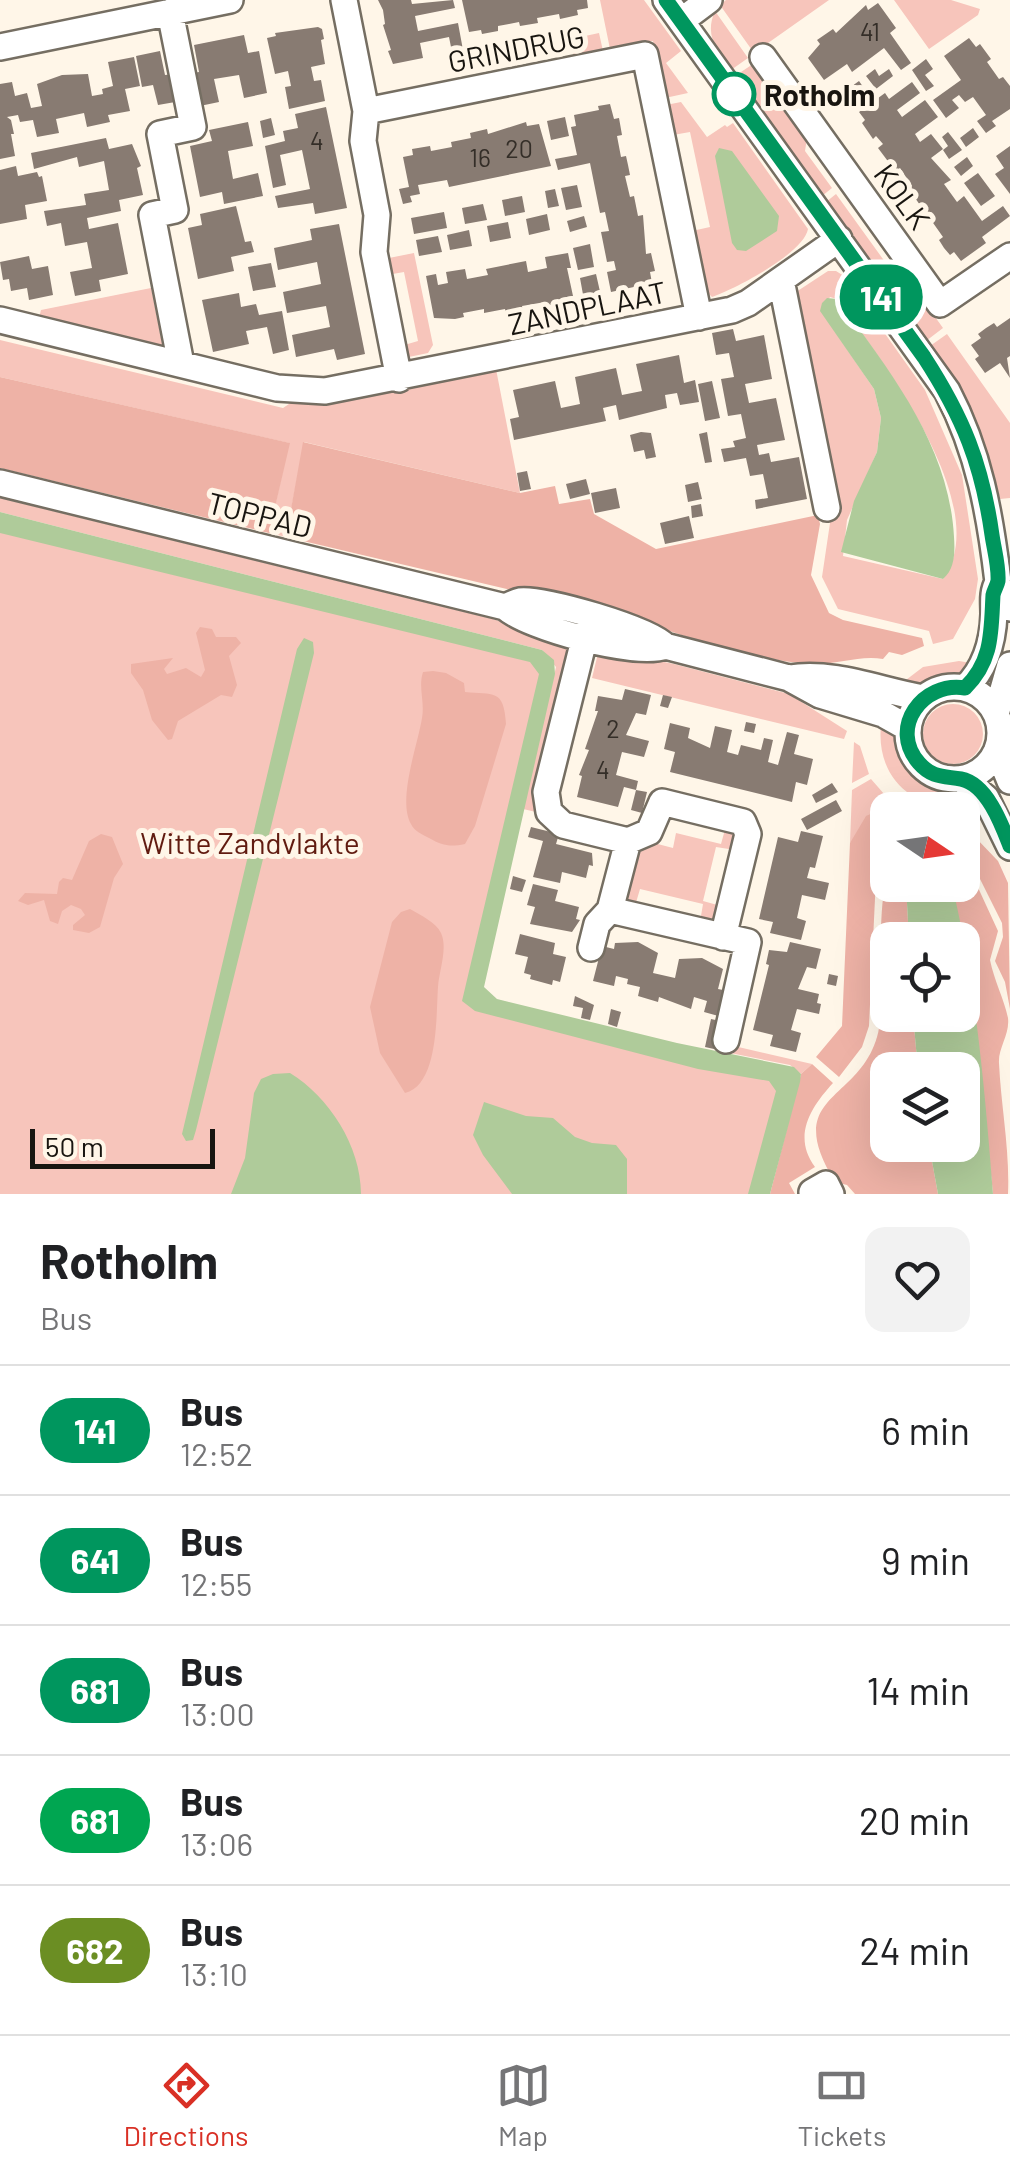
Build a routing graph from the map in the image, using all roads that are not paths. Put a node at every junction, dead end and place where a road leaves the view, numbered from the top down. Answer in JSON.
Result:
{"nodes":[{"id":1,"x":230,"y":0,"type":"edge"},
{"id":2,"x":344,"y":0,"type":"edge"},
{"id":3,"x":708,"y":0,"type":"edge"},
{"id":4,"x":673,"y":10,"type":"edge"},
{"id":5,"x":170,"y":12,"type":"junction"},
{"id":6,"x":0,"y":47,"type":"edge"},
{"id":7,"x":763,"y":57,"type":"dead end"},
{"id":8,"x":366,"y":111,"type":"junction"},
{"id":9,"x":839,"y":239,"type":"junction"},
{"id":10,"x":1010,"y":256,"type":"edge"},
{"id":11,"x":781,"y":280,"type":"junction"},
{"id":12,"x":698,"y":317,"type":"junction"},
{"id":13,"x":0,"y":320,"type":"edge"},
{"id":14,"x":182,"y":364,"type":"junction"},
{"id":15,"x":399,"y":378,"type":"junction"},
{"id":16,"x":0,"y":483,"type":"edge"},
{"id":17,"x":999,"y":505,"type":"edge"},
{"id":18,"x":827,"y":508,"type":"dead end"},
{"id":19,"x":998,"y":582,"type":"junction"},
{"id":20,"x":1010,"y":608,"type":"edge"},
{"id":21,"x":588,"y":626,"type":"junction"},
{"id":22,"x":1010,"y":665,"type":"edge"},
{"id":23,"x":789,"y":678,"type":"junction"},
{"id":24,"x":965,"y":688,"type":"junction"},
{"id":25,"x":924,"y":698,"type":"junction"},
{"id":26,"x":996,"y":714,"type":"junction"},
{"id":27,"x":908,"y":728,"type":"junction"},
{"id":28,"x":998,"y":749,"type":"junction"},
{"id":29,"x":961,"y":779,"type":"junction"},
{"id":30,"x":1010,"y":781,"type":"edge"},
{"id":31,"x":628,"y":840,"type":"junction"},
{"id":32,"x":1010,"y":846,"type":"edge"},
{"id":33,"x":610,"y":910,"type":"junction"},
{"id":34,"x":723,"y":937,"type":"junction"},
{"id":35,"x":591,"y":948,"type":"dead end"},
{"id":36,"x":726,"y":1040,"type":"dead end"}],
"edges":[{"from":1,"to":5,"type":"street"},
{"from":2,"to":8,"type":"street"},
{"from":3,"to":4,"type":"street"},
{"from":4,"to":9,"type":"street"},
{"from":5,"to":6,"type":"street"},
{"from":5,"to":14,"type":"street"},
{"from":7,"to":10,"type":"street","name":"KOLK"},
{"from":8,"to":12,"type":"street","name":"GRINDRUG"},
{"from":8,"to":15,"type":"street"},
{"from":9,"to":11,"type":"street","name":"ZANDPLAAT"},
{"from":9,"to":17,"type":"street"},
{"from":11,"to":12,"type":"street","name":"ZANDPLAAT"},
{"from":11,"to":18,"type":"street"},
{"from":12,"to":15,"type":"street","name":"ZANDPLAAT"},
{"from":13,"to":14,"type":"street","name":"ZANDPLAAT"},
{"from":14,"to":15,"type":"street","name":"ZANDPLAAT"},
{"from":16,"to":21,"type":"street","name":"TOPPAD"},
{"from":17,"to":19,"type":"street"},
{"from":19,"to":20,"type":"street"},
{"from":19,"to":24,"type":"street"},
{"from":21,"to":23,"type":"street","name":"TOPPAD"},
{"from":21,"to":31,"type":"street"},
{"from":22,"to":26,"type":"street"},
{"from":23,"to":25,"type":"street","name":"TOPPAD"},
{"from":23,"to":27,"type":"street","name":"TOPPAD"},
{"from":24,"to":25,"type":"street"},
{"from":24,"to":26,"type":"street"},
{"from":25,"to":27,"type":"street"},
{"from":26,"to":28,"type":"street"},
{"from":27,"to":29,"type":"street"},
{"from":28,"to":29,"type":"street"},
{"from":28,"to":30,"type":"street"},
{"from":29,"to":32,"type":"street"},
{"from":31,"to":33,"type":"street"},
{"from":31,"to":34,"type":"street"},
{"from":33,"to":34,"type":"street"},
{"from":33,"to":35,"type":"street"},
{"from":34,"to":36,"type":"street"}]}
